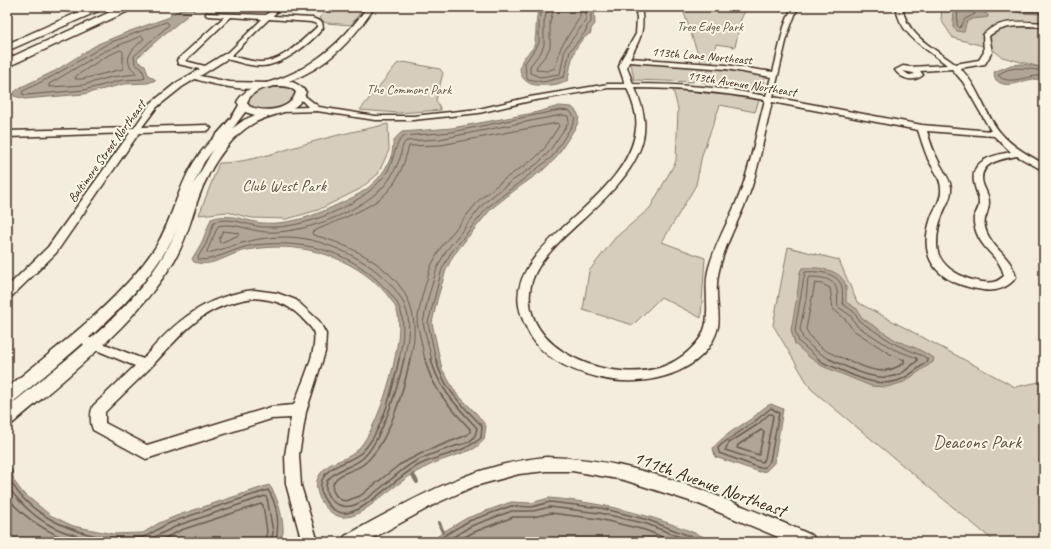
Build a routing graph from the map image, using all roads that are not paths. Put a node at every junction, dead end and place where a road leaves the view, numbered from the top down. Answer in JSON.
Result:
{"nodes":[{"id":1,"x":100,"y":7,"type":"edge"},
{"id":2,"x":129,"y":7,"type":"edge"},
{"id":3,"x":278,"y":7,"type":"edge"},
{"id":4,"x":371,"y":7,"type":"edge"},
{"id":5,"x":379,"y":7,"type":"edge"},
{"id":6,"x":638,"y":7,"type":"edge"},
{"id":7,"x":795,"y":7,"type":"edge"},
{"id":8,"x":899,"y":7,"type":"edge"},
{"id":9,"x":208,"y":14,"type":"dead end"},
{"id":10,"x":230,"y":15,"type":"junction"},
{"id":11,"x":267,"y":17,"type":"junction"},
{"id":12,"x":1044,"y":24,"type":"edge"},
{"id":13,"x":7,"y":48,"type":"edge"},
{"id":14,"x":225,"y":56,"type":"junction"},
{"id":15,"x":626,"y":60,"type":"junction"},
{"id":16,"x":7,"y":63,"type":"edge"},
{"id":17,"x":954,"y":66,"type":"junction"},
{"id":18,"x":206,"y":69,"type":"junction"},
{"id":19,"x":913,"y":69,"type":"dead end"},
{"id":20,"x":775,"y":75,"type":"junction"},
{"id":21,"x":193,"y":76,"type":"junction"},
{"id":22,"x":269,"y":84,"type":"junction"},
{"id":23,"x":628,"y":85,"type":"junction"},
{"id":24,"x":231,"y":86,"type":"junction"},
{"id":25,"x":300,"y":92,"type":"junction"},
{"id":26,"x":769,"y":98,"type":"junction"},
{"id":27,"x":243,"y":103,"type":"junction"},
{"id":28,"x":317,"y":109,"type":"junction"},
{"id":29,"x":276,"y":111,"type":"junction"},
{"id":30,"x":206,"y":128,"type":"dead end"},
{"id":31,"x":922,"y":128,"type":"junction"},
{"id":32,"x":137,"y":130,"type":"junction"},
{"id":33,"x":7,"y":134,"type":"edge"},
{"id":34,"x":997,"y":134,"type":"junction"},
{"id":35,"x":1018,"y":153,"type":"junction"},
{"id":36,"x":1044,"y":168,"type":"edge"},
{"id":37,"x":7,"y":294,"type":"edge"},
{"id":38,"x":78,"y":337,"type":"junction"},
{"id":39,"x":92,"y":344,"type":"junction"},
{"id":40,"x":145,"y":365,"type":"junction"},
{"id":41,"x":7,"y":397,"type":"edge"},
{"id":42,"x":299,"y":411,"type":"junction"},
{"id":43,"x":7,"y":418,"type":"edge"},
{"id":44,"x":310,"y":542,"type":"edge"},
{"id":45,"x":351,"y":542,"type":"edge"},
{"id":46,"x":807,"y":542,"type":"edge"}],
"edges":[{"from":1,"to":13,"type":"highway"},
{"from":2,"to":16,"type":"highway"},
{"from":3,"to":11,"type":"street","name":"Baltimore Street Northeast"},
{"from":4,"to":22,"type":"street"},
{"from":5,"to":25,"type":"street"},
{"from":6,"to":15,"type":"street"},
{"from":7,"to":20,"type":"street"},
{"from":8,"to":17,"type":"street"},
{"from":9,"to":10,"type":"street"},
{"from":10,"to":11,"type":"street"},
{"from":10,"to":18,"type":"street"},
{"from":11,"to":14,"type":"street","name":"Baltimore Street Northeast"},
{"from":11,"to":14,"type":"street"},
{"from":12,"to":17,"type":"street"},
{"from":14,"to":18,"type":"street","name":"Baltimore Street Northeast"},
{"from":15,"to":20,"type":"street","name":"113th Lane Northeast"},
{"from":15,"to":23,"type":"street"},
{"from":17,"to":19,"type":"street"},
{"from":17,"to":34,"type":"street"},
{"from":18,"to":21,"type":"street","name":"Baltimore Street Northeast"},
{"from":20,"to":26,"type":"street"},
{"from":21,"to":24,"type":"street"},
{"from":21,"to":32,"type":"street","name":"Baltimore Street Northeast"},
{"from":22,"to":24,"type":"street"},
{"from":22,"to":25,"type":"street"},
{"from":22,"to":27,"type":"street"},
{"from":23,"to":26,"type":"street","name":"113th Avenue Northeast"},
{"from":23,"to":26,"type":"street"},
{"from":23,"to":28,"type":"street","name":"113th Avenue Northeast"},
{"from":24,"to":27,"type":"street"},
{"from":25,"to":28,"type":"street"},
{"from":25,"to":29,"type":"street"},
{"from":26,"to":31,"type":"street","name":"113th Avenue Northeast"},
{"from":27,"to":29,"type":"street"},
{"from":27,"to":38,"type":"street"},
{"from":28,"to":29,"type":"street","name":"113th Avenue Northeast"},
{"from":29,"to":39,"type":"street"},
{"from":30,"to":32,"type":"street"},
{"from":31,"to":34,"type":"street","name":"113th Avenue Northeast"},
{"from":31,"to":35,"type":"street"},
{"from":32,"to":33,"type":"street"},
{"from":32,"to":37,"type":"street","name":"Baltimore Street Northeast"},
{"from":34,"to":35,"type":"street"},
{"from":35,"to":36,"type":"street"},
{"from":38,"to":39,"type":"street"},
{"from":38,"to":41,"type":"street"},
{"from":39,"to":40,"type":"street"},
{"from":39,"to":43,"type":"street"},
{"from":40,"to":42,"type":"street"},
{"from":40,"to":42,"type":"street"},
{"from":42,"to":44,"type":"street"},
{"from":45,"to":46,"type":"street","name":"111th Avenue Northeast"}]}
